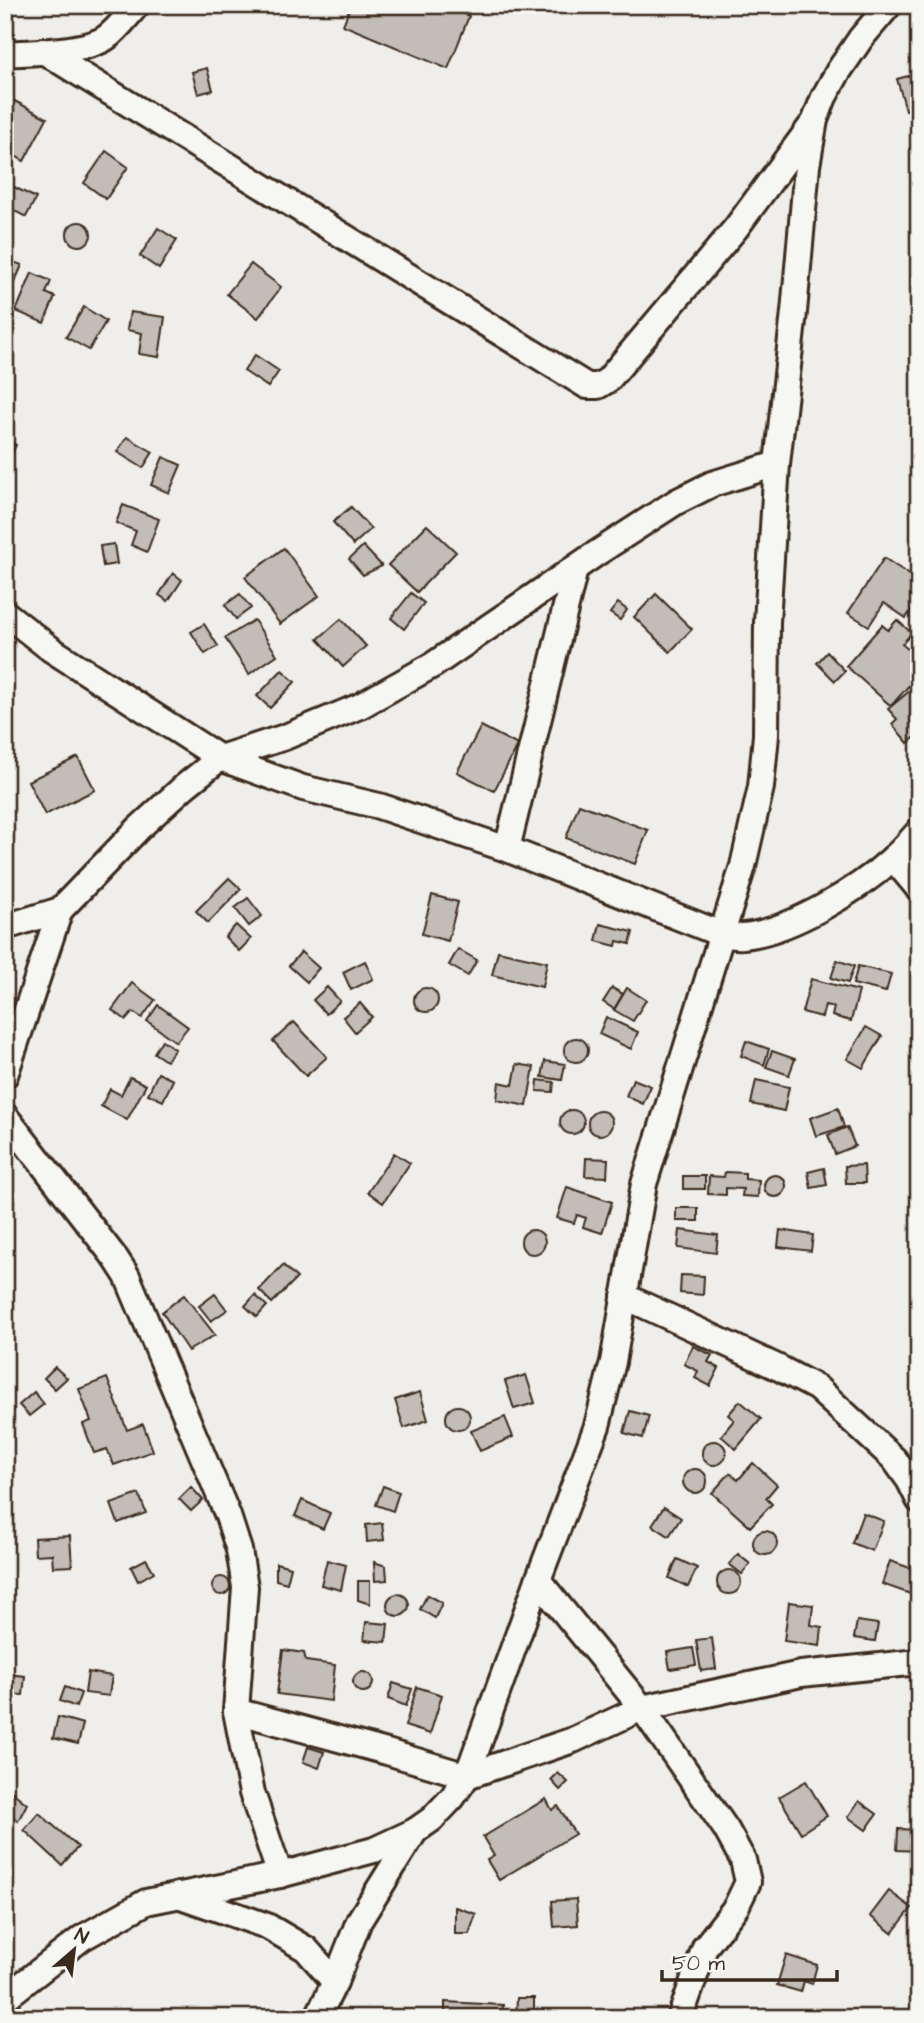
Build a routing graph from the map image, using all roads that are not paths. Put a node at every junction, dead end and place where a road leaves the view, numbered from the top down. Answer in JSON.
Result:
{"nodes":[{"id":1,"x":137,"y":5,"type":"edge"},
{"id":2,"x":889,"y":5,"type":"edge"},
{"id":3,"x":43,"y":51,"type":"junction"},
{"id":4,"x":5,"y":54,"type":"edge"},
{"id":5,"x":815,"y":120,"type":"junction"},
{"id":6,"x":777,"y":464,"type":"junction"},
{"id":7,"x":575,"y":569,"type":"junction"},
{"id":8,"x":5,"y":613,"type":"edge"},
{"id":9,"x":220,"y":758,"type":"junction"},
{"id":10,"x":919,"y":831,"type":"edge"},
{"id":11,"x":507,"y":849,"type":"junction"},
{"id":12,"x":893,"y":858,"type":"junction"},
{"id":13,"x":919,"y":890,"type":"edge"},
{"id":14,"x":60,"y":910,"type":"junction"},
{"id":15,"x":5,"y":927,"type":"edge"},
{"id":16,"x":721,"y":934,"type":"junction"},
{"id":17,"x":5,"y":1075,"type":"edge"},
{"id":18,"x":5,"y":1116,"type":"edge"},
{"id":19,"x":624,"y":1296,"type":"junction"},
{"id":20,"x":919,"y":1500,"type":"edge"},
{"id":21,"x":538,"y":1580,"type":"junction"},
{"id":22,"x":919,"y":1662,"type":"edge"},
{"id":23,"x":642,"y":1708,"type":"junction"},
{"id":24,"x":236,"y":1711,"type":"junction"},
{"id":25,"x":467,"y":1776,"type":"junction"},
{"id":26,"x":415,"y":1832,"type":"junction"},
{"id":27,"x":280,"y":1875,"type":"junction"},
{"id":28,"x":177,"y":1895,"type":"junction"},
{"id":29,"x":335,"y":1982,"type":"junction"},
{"id":30,"x":5,"y":1998,"type":"edge"},
{"id":31,"x":317,"y":2018,"type":"edge"},
{"id":32,"x":680,"y":2018,"type":"edge"}],
"edges":[{"from":1,"to":3,"type":"street"},
{"from":2,"to":5,"type":"street"},
{"from":3,"to":4,"type":"street"},
{"from":3,"to":5,"type":"street"},
{"from":5,"to":6,"type":"street"},
{"from":6,"to":7,"type":"street"},
{"from":6,"to":16,"type":"street"},
{"from":7,"to":9,"type":"street"},
{"from":7,"to":11,"type":"street"},
{"from":8,"to":9,"type":"street"},
{"from":9,"to":11,"type":"street"},
{"from":9,"to":14,"type":"street"},
{"from":10,"to":12,"type":"street"},
{"from":11,"to":16,"type":"street"},
{"from":12,"to":13,"type":"street"},
{"from":12,"to":16,"type":"street"},
{"from":14,"to":15,"type":"street"},
{"from":14,"to":17,"type":"street"},
{"from":16,"to":19,"type":"street"},
{"from":18,"to":24,"type":"street"},
{"from":19,"to":20,"type":"street"},
{"from":19,"to":21,"type":"street"},
{"from":21,"to":23,"type":"street"},
{"from":21,"to":25,"type":"street"},
{"from":22,"to":23,"type":"street"},
{"from":23,"to":25,"type":"street"},
{"from":23,"to":32,"type":"street"},
{"from":24,"to":25,"type":"street"},
{"from":24,"to":27,"type":"street"},
{"from":25,"to":26,"type":"street"},
{"from":26,"to":27,"type":"street"},
{"from":26,"to":29,"type":"street"},
{"from":27,"to":28,"type":"street"},
{"from":28,"to":29,"type":"street"},
{"from":28,"to":30,"type":"street"},
{"from":29,"to":31,"type":"street"}]}
